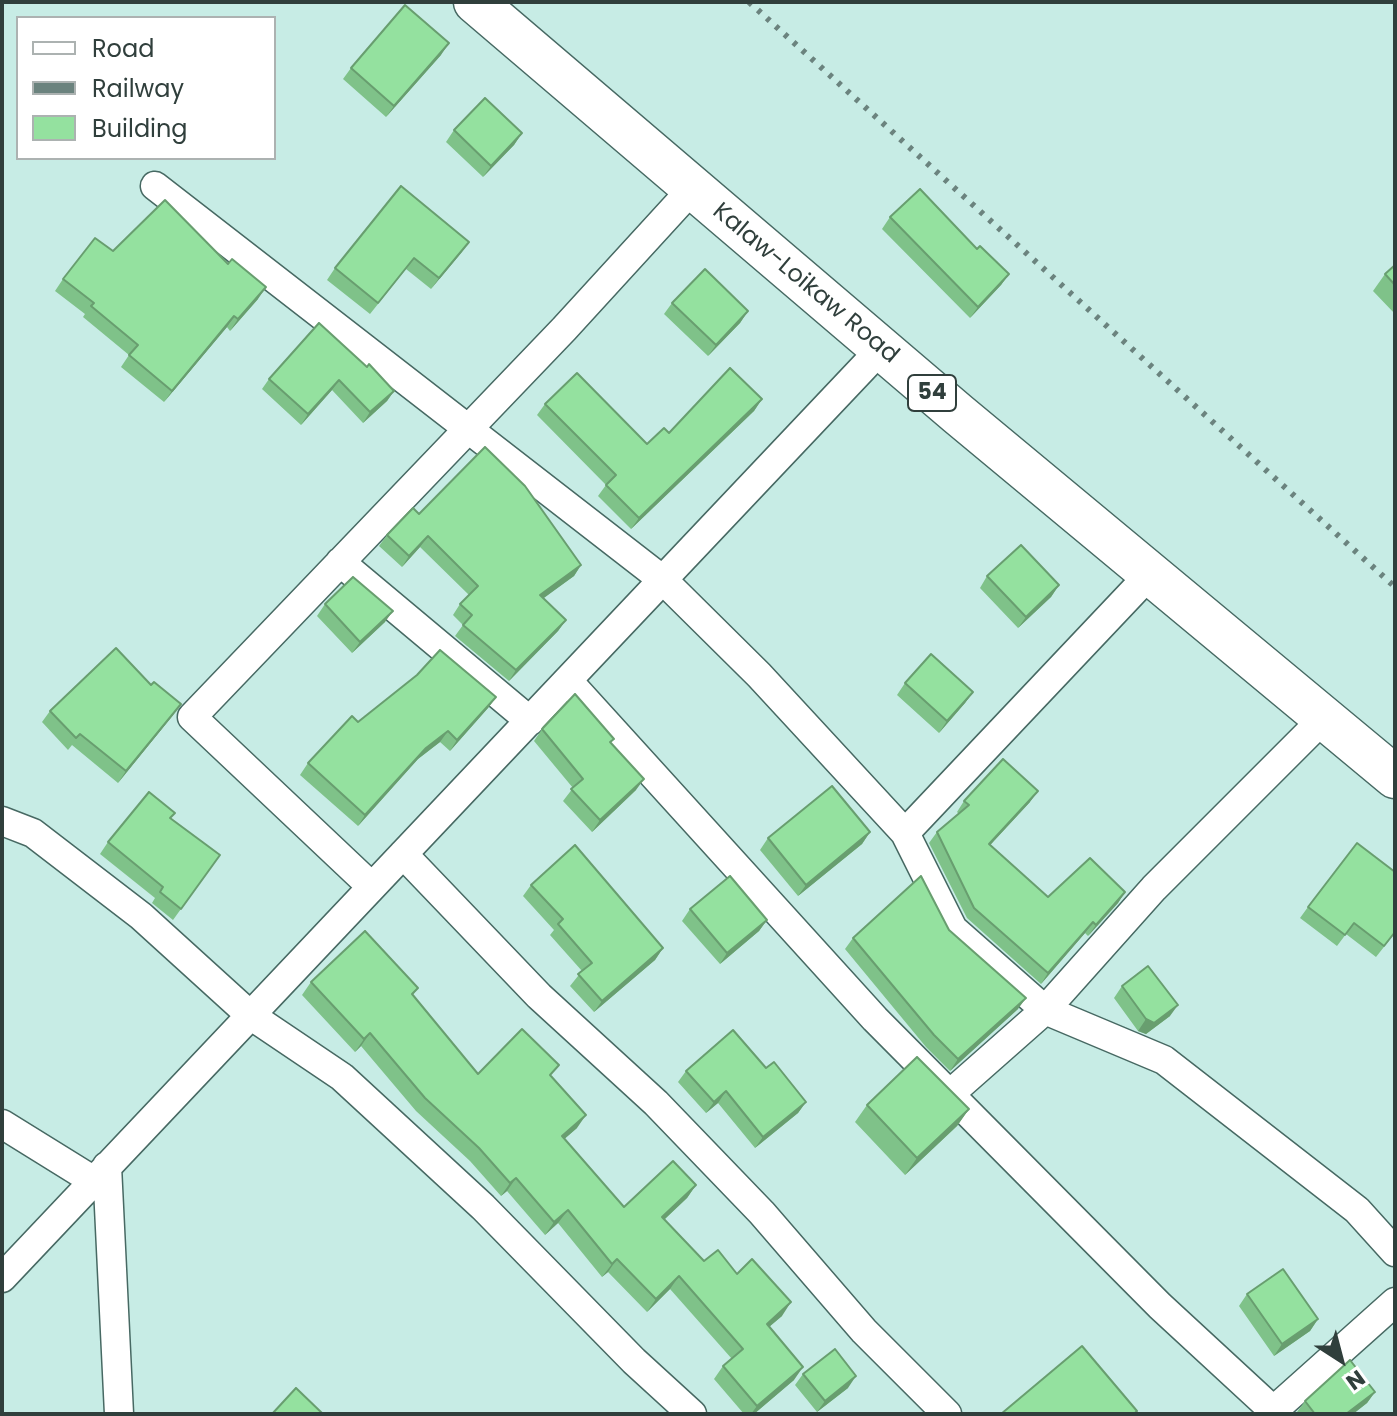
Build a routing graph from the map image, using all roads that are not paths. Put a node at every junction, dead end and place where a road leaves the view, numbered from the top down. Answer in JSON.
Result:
{"nodes":[{"id":1,"x":475,"y":2,"type":"edge"},
{"id":2,"x":155,"y":186,"type":"dead end"},
{"id":3,"x":693,"y":188,"type":"junction"},
{"id":4,"x":881,"y":349,"type":"junction"},
{"id":5,"x":467,"y":428,"type":"junction"},
{"id":6,"x":340,"y":562,"type":"junction"},
{"id":7,"x":1150,"y":574,"type":"junction"},
{"id":8,"x":663,"y":580,"type":"junction"},
{"id":9,"x":568,"y":681,"type":"junction"},
{"id":10,"x":1324,"y":718,"type":"junction"},
{"id":11,"x":530,"y":721,"type":"junction"},
{"id":12,"x":1395,"y":777,"type":"edge"},
{"id":13,"x":2,"y":821,"type":"edge"},
{"id":14,"x":905,"y":833,"type":"junction"},
{"id":15,"x":403,"y":854,"type":"junction"},
{"id":16,"x":372,"y":887,"type":"junction"},
{"id":17,"x":1045,"y":1010,"type":"junction"},
{"id":18,"x":250,"y":1015,"type":"junction"},
{"id":19,"x":951,"y":1093,"type":"junction"},
{"id":20,"x":2,"y":1124,"type":"edge"},
{"id":21,"x":100,"y":1174,"type":"junction"},
{"id":22,"x":1395,"y":1252,"type":"edge"},
{"id":23,"x":2,"y":1278,"type":"edge"},
{"id":24,"x":1395,"y":1302,"type":"edge"},
{"id":25,"x":1275,"y":1412,"type":"edge"},
{"id":26,"x":119,"y":1414,"type":"edge"},
{"id":27,"x":692,"y":1414,"type":"edge"},
{"id":28,"x":947,"y":1414,"type":"edge"}],
"edges":[{"from":1,"to":3,"type":"main road","name":"Kalaw-Loikaw Road","number":"54"},
{"from":2,"to":5,"type":"street"},
{"from":3,"to":4,"type":"main road","name":"Kalaw-Loikaw Road","number":"54"},
{"from":3,"to":5,"type":"street"},
{"from":4,"to":7,"type":"main road","name":"Kalaw-Loikaw Road","number":"54"},
{"from":4,"to":8,"type":"street"},
{"from":5,"to":6,"type":"street"},
{"from":5,"to":8,"type":"street"},
{"from":6,"to":11,"type":"street"},
{"from":6,"to":16,"type":"street"},
{"from":7,"to":10,"type":"main road","name":"Kalaw-Loikaw Road","number":"54"},
{"from":7,"to":14,"type":"street"},
{"from":8,"to":9,"type":"street"},
{"from":8,"to":14,"type":"street"},
{"from":9,"to":11,"type":"street"},
{"from":9,"to":19,"type":"street"},
{"from":10,"to":12,"type":"main road","name":"Kalaw-Loikaw Road","number":"54"},
{"from":10,"to":17,"type":"street"},
{"from":11,"to":15,"type":"street"},
{"from":13,"to":18,"type":"street"},
{"from":14,"to":17,"type":"street"},
{"from":15,"to":16,"type":"street"},
{"from":15,"to":28,"type":"street"},
{"from":16,"to":18,"type":"street"},
{"from":17,"to":19,"type":"street"},
{"from":17,"to":22,"type":"street"},
{"from":18,"to":21,"type":"street"},
{"from":18,"to":27,"type":"street"},
{"from":19,"to":25,"type":"street"},
{"from":20,"to":21,"type":"street"},
{"from":21,"to":23,"type":"street"},
{"from":21,"to":26,"type":"street"},
{"from":24,"to":25,"type":"street"}]}
